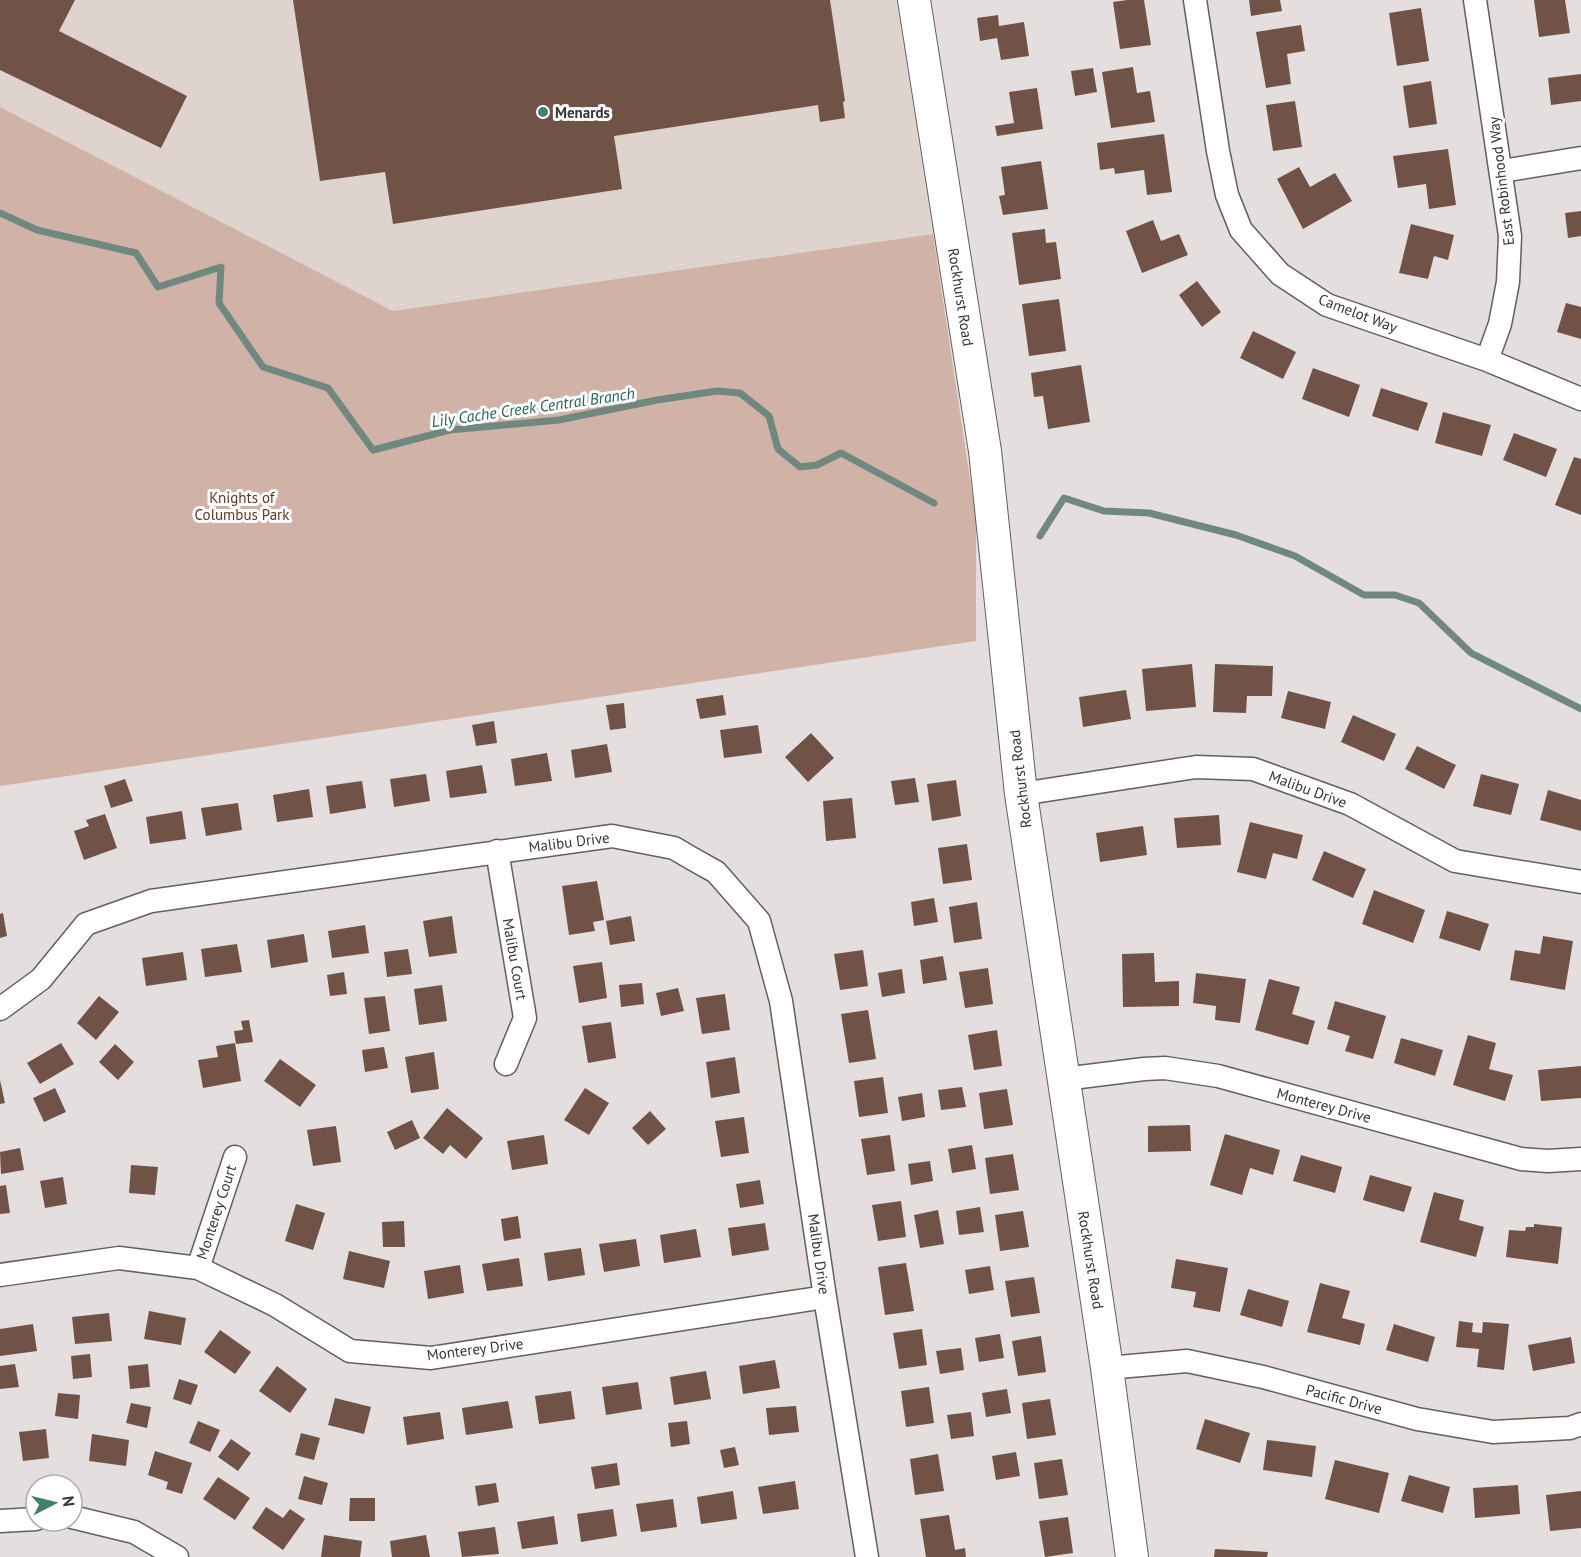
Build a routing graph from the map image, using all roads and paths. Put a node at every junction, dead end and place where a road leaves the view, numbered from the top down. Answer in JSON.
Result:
{"nodes":[{"id":1,"x":914,"y":0,"type":"edge"},
{"id":2,"x":1194,"y":0,"type":"edge"},
{"id":3,"x":1475,"y":0,"type":"edge"},
{"id":4,"x":1581,"y":158,"type":"edge"},
{"id":5,"x":1502,"y":171,"type":"junction"},
{"id":6,"x":1487,"y":360,"type":"junction"},
{"id":7,"x":1581,"y":399,"type":"edge"},
{"id":8,"x":1021,"y":794,"type":"junction"},
{"id":9,"x":497,"y":851,"type":"junction"},
{"id":10,"x":1581,"y":882,"type":"edge"},
{"id":11,"x":0,"y":1009,"type":"edge"},
{"id":12,"x":506,"y":1064,"type":"dead end"},
{"id":13,"x":1064,"y":1079,"type":"junction"},
{"id":14,"x":235,"y":1157,"type":"dead end"},
{"id":15,"x":1581,"y":1159,"type":"edge"},
{"id":16,"x":198,"y":1268,"type":"junction"},
{"id":17,"x":0,"y":1275,"type":"edge"},
{"id":18,"x":825,"y":1297,"type":"junction"},
{"id":19,"x":1107,"y":1368,"type":"junction"},
{"id":20,"x":1581,"y":1424,"type":"edge"},
{"id":21,"x":24,"y":1520,"type":"edge"},
{"id":22,"x":84,"y":1520,"type":"edge"},
{"id":23,"x":0,"y":1521,"type":"edge"},
{"id":24,"x":861,"y":1556,"type":"edge"},
{"id":25,"x":177,"y":1557,"type":"edge"},
{"id":26,"x":1132,"y":1557,"type":"edge"}],
"edges":[{"from":1,"to":8,"type":"street","name":"Rockhurst Road"},
{"from":2,"to":6,"type":"street","name":"Camelot Way"},
{"from":3,"to":5,"type":"street","name":"East Robinhood Way"},
{"from":4,"to":5,"type":"street"},
{"from":5,"to":6,"type":"street","name":"East Robinhood Way"},
{"from":6,"to":7,"type":"street","name":"Camelot Way"},
{"from":8,"to":10,"type":"street","name":"Malibu Drive"},
{"from":8,"to":13,"type":"street","name":"Rockhurst Road"},
{"from":9,"to":11,"type":"street","name":"Malibu Drive"},
{"from":9,"to":12,"type":"street","name":"Malibu Court"},
{"from":9,"to":18,"type":"street","name":"Malibu Drive"},
{"from":13,"to":15,"type":"street","name":"Monterey Drive"},
{"from":13,"to":19,"type":"street","name":"Rockhurst Road"},
{"from":14,"to":16,"type":"street","name":"Monterey Court"},
{"from":16,"to":17,"type":"street","name":"Monterey Drive"},
{"from":16,"to":18,"type":"street","name":"Monterey Drive"},
{"from":18,"to":24,"type":"street","name":"Malibu Drive"},
{"from":19,"to":20,"type":"street","name":"Pacific Drive"},
{"from":19,"to":26,"type":"street","name":"Rockhurst Road"},
{"from":21,"to":23,"type":"street"},
{"from":22,"to":25,"type":"street"}]}
